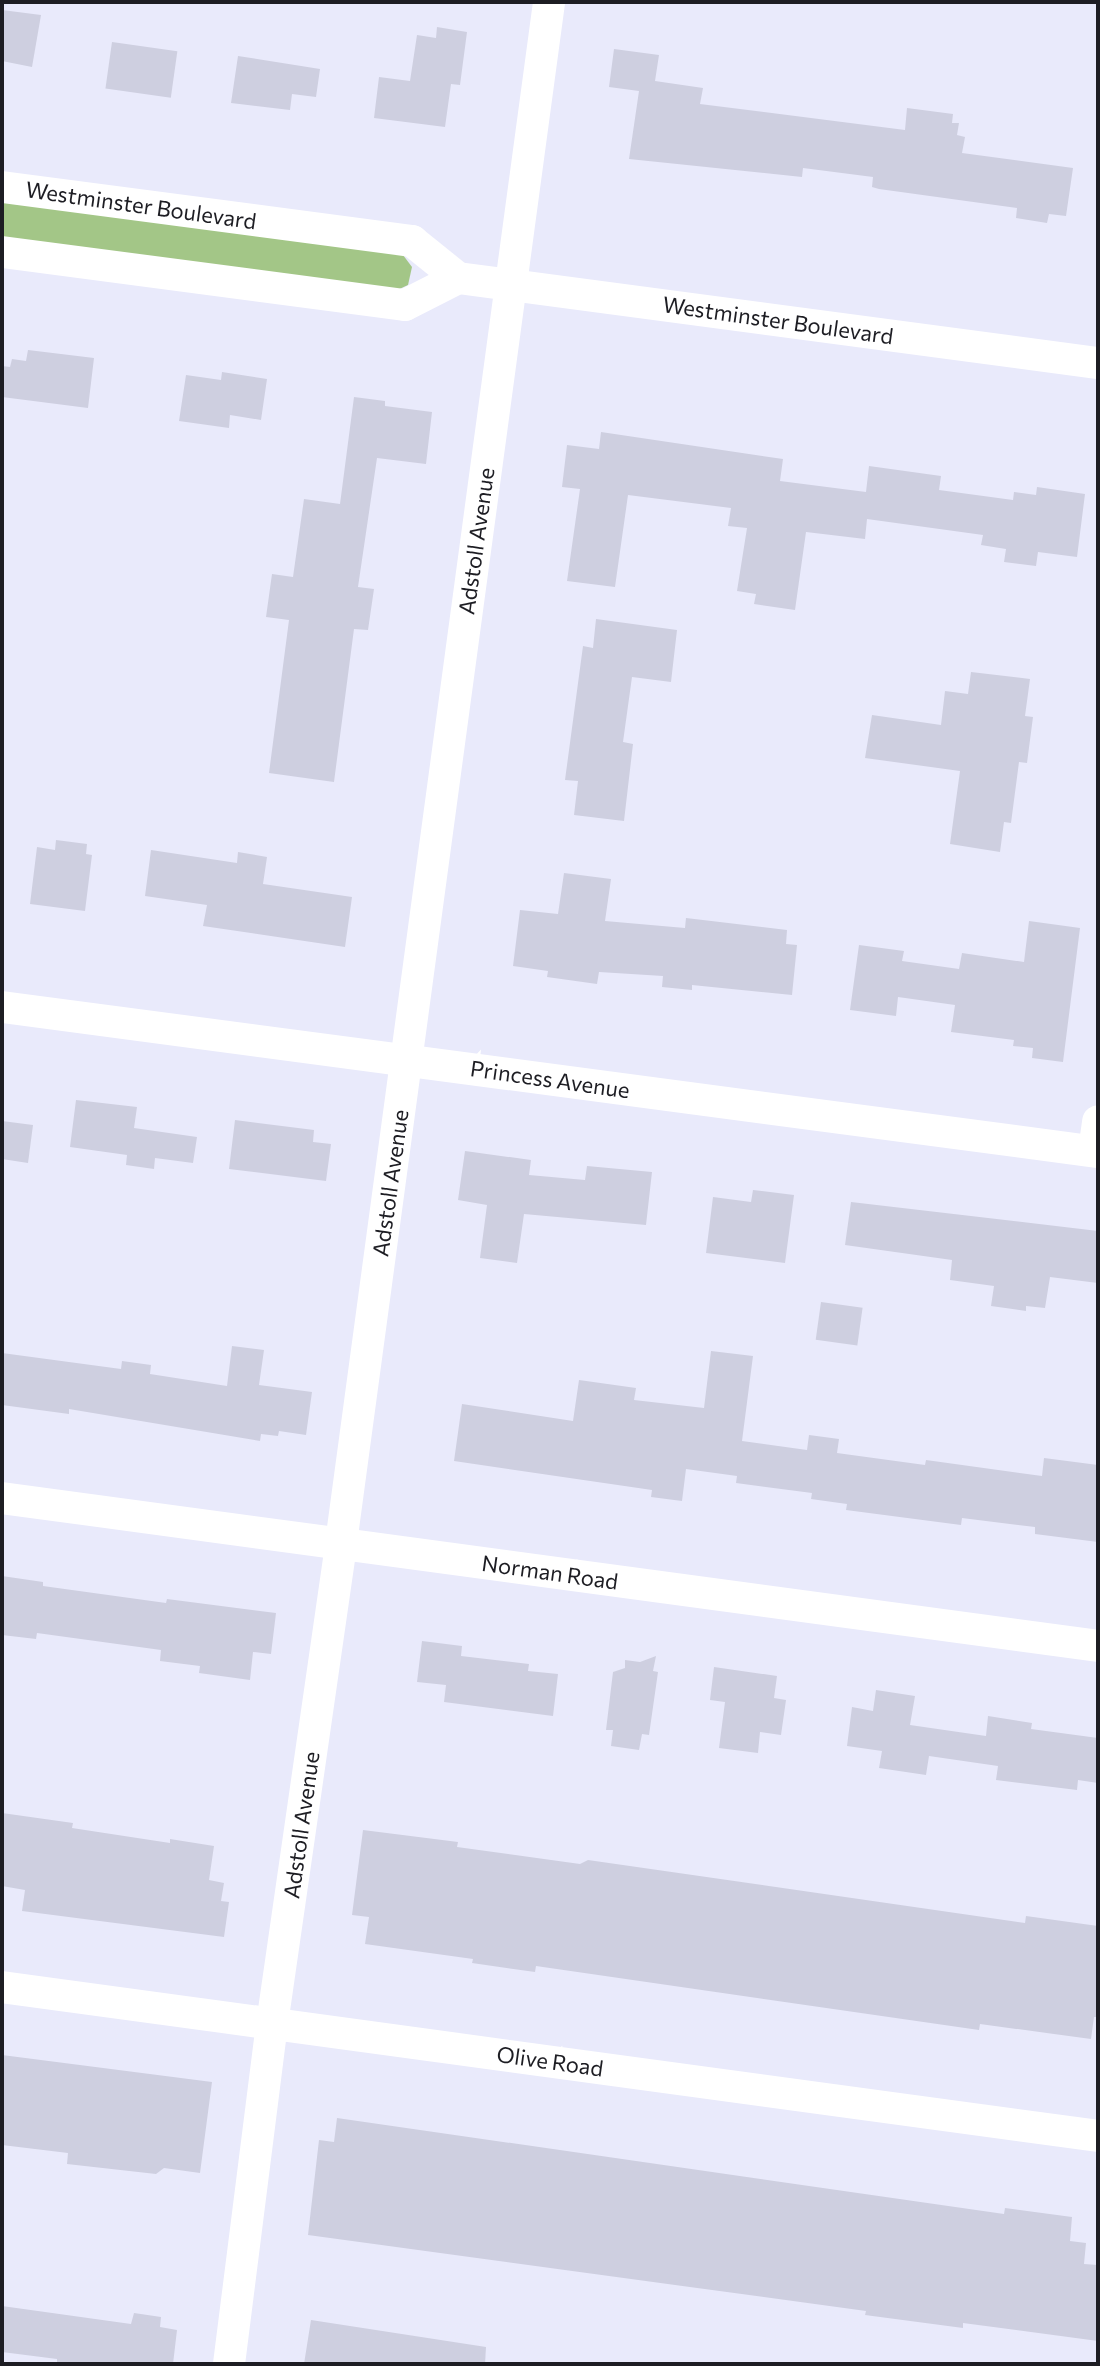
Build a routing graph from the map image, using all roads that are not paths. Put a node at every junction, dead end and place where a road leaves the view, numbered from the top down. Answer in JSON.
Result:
{"nodes":[{"id":1,"x":549,"y":2,"type":"edge"},
{"id":2,"x":2,"y":187,"type":"edge"},
{"id":3,"x":2,"y":252,"type":"edge"},
{"id":4,"x":458,"y":278,"type":"junction"},
{"id":5,"x":511,"y":284,"type":"junction"},
{"id":6,"x":1098,"y":363,"type":"edge"},
{"id":7,"x":2,"y":1007,"type":"edge"},
{"id":8,"x":406,"y":1061,"type":"junction"},
{"id":9,"x":1097,"y":1142,"type":"edge"},
{"id":10,"x":2,"y":1498,"type":"edge"},
{"id":11,"x":341,"y":1543,"type":"junction"},
{"id":12,"x":1098,"y":1646,"type":"edge"},
{"id":13,"x":2,"y":1987,"type":"edge"},
{"id":14,"x":272,"y":2024,"type":"junction"},
{"id":15,"x":1098,"y":2136,"type":"edge"},
{"id":16,"x":229,"y":2364,"type":"edge"}],
"edges":[{"from":1,"to":5,"type":"street","name":"Adstoll Avenue"},
{"from":2,"to":4,"type":"street","name":"Westminster Boulevard"},
{"from":3,"to":4,"type":"street"},
{"from":4,"to":5,"type":"street","name":"Westminster Boulevard"},
{"from":5,"to":6,"type":"street","name":"Westminster Boulevard"},
{"from":5,"to":8,"type":"street","name":"Adstoll Avenue"},
{"from":7,"to":8,"type":"street","name":"Princess Avenue"},
{"from":8,"to":9,"type":"street","name":"Princess Avenue"},
{"from":8,"to":11,"type":"street","name":"Adstoll Avenue"},
{"from":10,"to":11,"type":"street","name":"Norman Road"},
{"from":11,"to":12,"type":"street","name":"Norman Road"},
{"from":11,"to":14,"type":"street","name":"Adstoll Avenue"},
{"from":13,"to":14,"type":"street","name":"Olive Road"},
{"from":14,"to":15,"type":"street","name":"Olive Road"},
{"from":14,"to":16,"type":"street","name":"Adstoll Avenue"}]}
